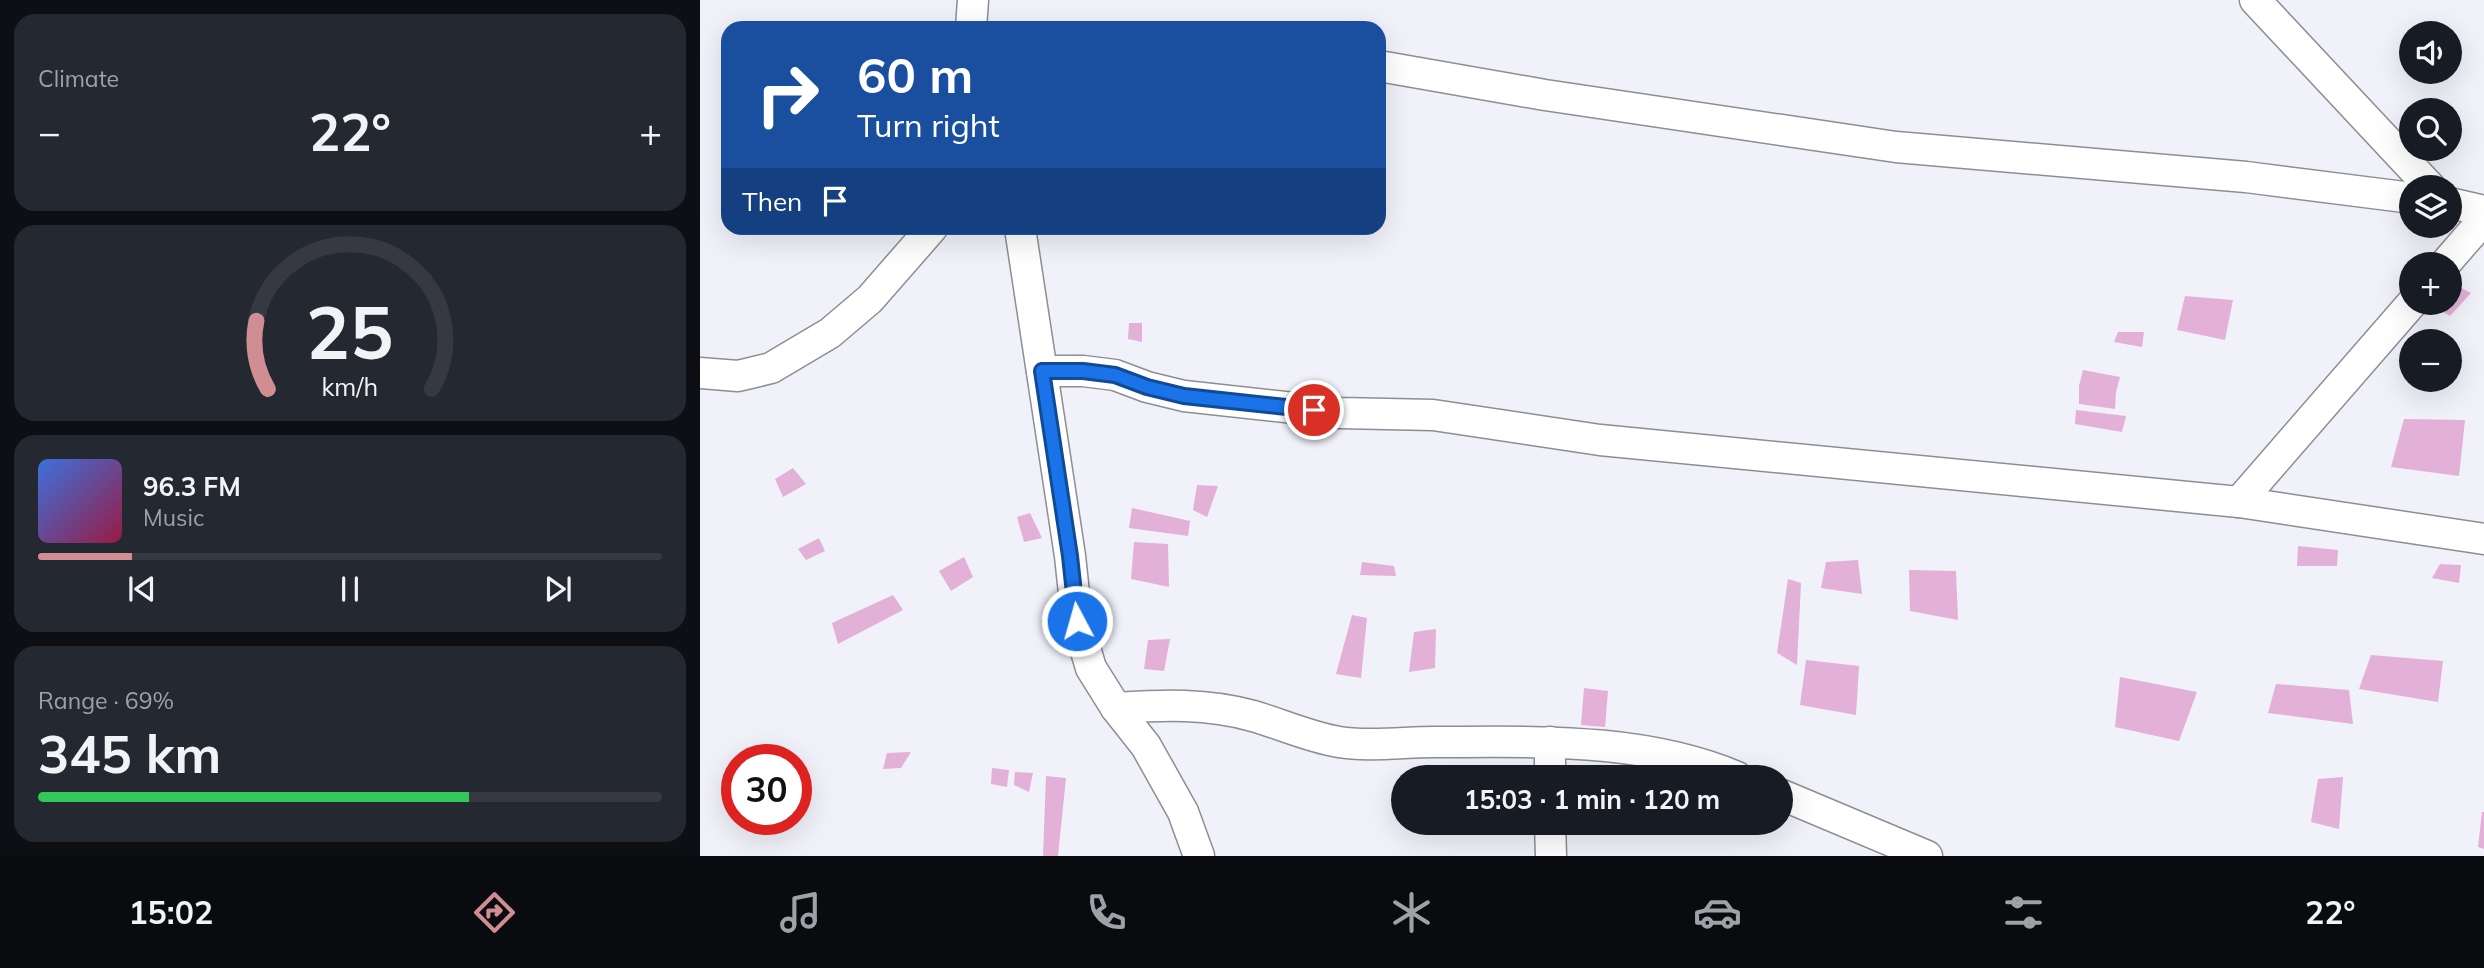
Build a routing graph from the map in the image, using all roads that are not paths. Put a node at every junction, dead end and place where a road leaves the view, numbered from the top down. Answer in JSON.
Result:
{"nodes":[{"id":1,"x":973,"y":0,"type":"edge"},
{"id":2,"x":2255,"y":0,"type":"edge"},
{"id":3,"x":972,"y":21,"type":"edge"},
{"id":4,"x":1386,"y":67,"type":"edge"},
{"id":5,"x":2419,"y":175,"type":"edge"},
{"id":6,"x":2399,"y":196,"type":"edge"},
{"id":7,"x":2462,"y":206,"type":"edge"},
{"id":8,"x":2484,"y":211,"type":"edge"},
{"id":9,"x":2484,"y":219,"type":"edge"},
{"id":10,"x":926,"y":235,"type":"edge"},
{"id":11,"x":1021,"y":235,"type":"edge"},
{"id":12,"x":2455,"y":252,"type":"edge"},
{"id":13,"x":2402,"y":315,"type":"edge"},
{"id":14,"x":1042,"y":371,"type":"junction"},
{"id":15,"x":700,"y":373,"type":"edge"},
{"id":16,"x":2239,"y":502,"type":"junction"},
{"id":17,"x":2484,"y":539,"type":"edge"},
{"id":18,"x":1116,"y":708,"type":"junction"},
{"id":19,"x":1550,"y":742,"type":"junction"},
{"id":20,"x":1550,"y":765,"type":"edge"},
{"id":21,"x":1705,"y":765,"type":"edge"},
{"id":22,"x":1793,"y":800,"type":"edge"},
{"id":23,"x":1550,"y":835,"type":"edge"},
{"id":24,"x":1199,"y":856,"type":"edge"},
{"id":25,"x":1551,"y":856,"type":"edge"},
{"id":26,"x":1927,"y":856,"type":"edge"}],
"edges":[{"from":1,"to":3,"type":"street"},
{"from":2,"to":5,"type":"street"},
{"from":4,"to":6,"type":"street"},
{"from":7,"to":8,"type":"street"},
{"from":9,"to":12,"type":"street"},
{"from":10,"to":15,"type":"street"},
{"from":11,"to":14,"type":"street"},
{"from":13,"to":16,"type":"street"},
{"from":14,"to":16,"type":"street"},
{"from":14,"to":18,"type":"street"},
{"from":16,"to":17,"type":"street"},
{"from":18,"to":19,"type":"street"},
{"from":18,"to":24,"type":"street"},
{"from":19,"to":20,"type":"street"},
{"from":19,"to":21,"type":"street"},
{"from":22,"to":26,"type":"street"},
{"from":23,"to":25,"type":"street"}]}
